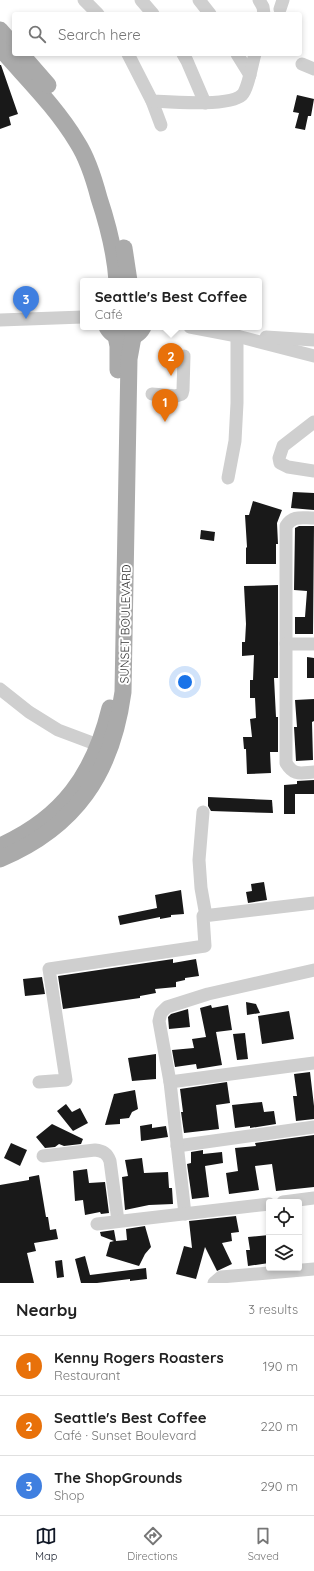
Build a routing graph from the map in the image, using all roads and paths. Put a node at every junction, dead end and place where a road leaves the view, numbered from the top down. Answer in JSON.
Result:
{"nodes":[{"id":1,"x":84,"y":0,"type":"edge"},
{"id":2,"x":141,"y":0,"type":"edge"},
{"id":3,"x":199,"y":0,"type":"edge"},
{"id":4,"x":259,"y":0,"type":"edge"},
{"id":5,"x":96,"y":12,"type":"edge"},
{"id":6,"x":151,"y":12,"type":"edge"},
{"id":7,"x":208,"y":12,"type":"edge"},
{"id":8,"x":264,"y":12,"type":"edge"},
{"id":9,"x":0,"y":30,"type":"edge"},
{"id":10,"x":12,"y":44,"type":"edge"},
{"id":11,"x":0,"y":48,"type":"edge"},
{"id":12,"x":23,"y":56,"type":"edge"},
{"id":13,"x":129,"y":56,"type":"edge"},
{"id":14,"x":184,"y":56,"type":"edge"},
{"id":15,"x":238,"y":56,"type":"edge"},
{"id":16,"x":255,"y":56,"type":"edge"},
{"id":17,"x":250,"y":75,"type":"junction"},
{"id":18,"x":152,"y":101,"type":"junction"},
{"id":19,"x":205,"y":103,"type":"junction"},
{"id":20,"x":161,"y":125,"type":"dead end"},
{"id":21,"x":117,"y":278,"type":"edge"},
{"id":22,"x":129,"y":278,"type":"edge"},
{"id":23,"x":80,"y":317,"type":"edge"},
{"id":24,"x":0,"y":320,"type":"edge"},
{"id":25,"x":206,"y":330,"type":"edge"},
{"id":26,"x":111,"y":332,"type":"edge"},
{"id":27,"x":138,"y":332,"type":"edge"},
{"id":28,"x":237,"y":336,"type":"junction"},
{"id":29,"x":314,"y":340,"type":"edge"},
{"id":30,"x":184,"y":356,"type":"dead end"},
{"id":31,"x":314,"y":356,"type":"edge"},
{"id":32,"x":152,"y":394,"type":"dead end"},
{"id":33,"x":314,"y":422,"type":"edge"},
{"id":34,"x":309,"y":432,"type":"edge"},
{"id":35,"x":314,"y":471,"type":"edge"},
{"id":36,"x":228,"y":478,"type":"dead end"},
{"id":37,"x":314,"y":518,"type":"edge"},
{"id":38,"x":286,"y":644,"type":"junction"},
{"id":39,"x":314,"y":644,"type":"edge"},
{"id":40,"x":0,"y":689,"type":"edge"},
{"id":41,"x":105,"y":747,"type":"junction"},
{"id":42,"x":314,"y":772,"type":"edge"},
{"id":43,"x":203,"y":812,"type":"dead end"},
{"id":44,"x":0,"y":846,"type":"edge"},
{"id":45,"x":0,"y":859,"type":"edge"},
{"id":46,"x":314,"y":903,"type":"edge"},
{"id":47,"x":206,"y":916,"type":"junction"},
{"id":48,"x":314,"y":970,"type":"edge"},
{"id":49,"x":314,"y":1063,"type":"edge"},
{"id":50,"x":39,"y":1082,"type":"dead end"},
{"id":51,"x":170,"y":1082,"type":"junction"},
{"id":52,"x":314,"y":1127,"type":"edge"},
{"id":53,"x":177,"y":1146,"type":"junction"},
{"id":54,"x":43,"y":1156,"type":"dead end"},
{"id":55,"x":314,"y":1198,"type":"edge"},
{"id":56,"x":302,"y":1200,"type":"edge"},
{"id":57,"x":266,"y":1204,"type":"edge"},
{"id":58,"x":185,"y":1214,"type":"junction"},
{"id":59,"x":118,"y":1221,"type":"junction"},
{"id":60,"x":97,"y":1224,"type":"dead end"},
{"id":61,"x":314,"y":1269,"type":"edge"},
{"id":62,"x":214,"y":1283,"type":"edge"}],
"edges":[{"from":1,"to":5,"type":"street"},
{"from":2,"to":6,"type":"street"},
{"from":3,"to":7,"type":"street"},
{"from":4,"to":8,"type":"street"},
{"from":9,"to":10,"type":"main road"},
{"from":11,"to":21,"type":"main road"},
{"from":12,"to":22,"type":"main road"},
{"from":13,"to":18,"type":"street"},
{"from":14,"to":19,"type":"street"},
{"from":15,"to":17,"type":"street"},
{"from":16,"to":17,"type":"street"},
{"from":17,"to":19,"type":"street"},
{"from":18,"to":19,"type":"street"},
{"from":18,"to":20,"type":"street"},
{"from":23,"to":24,"type":"street"},
{"from":25,"to":28,"type":"street"},
{"from":26,"to":27,"type":"main road"},
{"from":26,"to":41,"type":"main road","name":"SUNSET BOULEVARD"},
{"from":27,"to":41,"type":"main road","name":"SUNSET BOULEVARD"},
{"from":28,"to":29,"type":"street"},
{"from":28,"to":31,"type":"street"},
{"from":28,"to":36,"type":"street"},
{"from":30,"to":32,"type":"street"},
{"from":33,"to":34,"type":"street"},
{"from":34,"to":35,"type":"street"},
{"from":37,"to":38,"type":"street"},
{"from":38,"to":39,"type":"street"},
{"from":38,"to":42,"type":"street"},
{"from":40,"to":41,"type":"street"},
{"from":41,"to":44,"type":"main road","name":"SUNSET BOULEVARD"},
{"from":41,"to":45,"type":"main road","name":"SUNSET BOULEVARD"},
{"from":43,"to":47,"type":"street"},
{"from":46,"to":47,"type":"street"},
{"from":47,"to":50,"type":"street"},
{"from":48,"to":51,"type":"street"},
{"from":49,"to":51,"type":"street"},
{"from":51,"to":53,"type":"street"},
{"from":52,"to":53,"type":"street"},
{"from":53,"to":58,"type":"street"},
{"from":54,"to":59,"type":"street"},
{"from":55,"to":56,"type":"street"},
{"from":57,"to":58,"type":"street"},
{"from":58,"to":59,"type":"street"},
{"from":59,"to":60,"type":"street"},
{"from":61,"to":62,"type":"street"}]}
